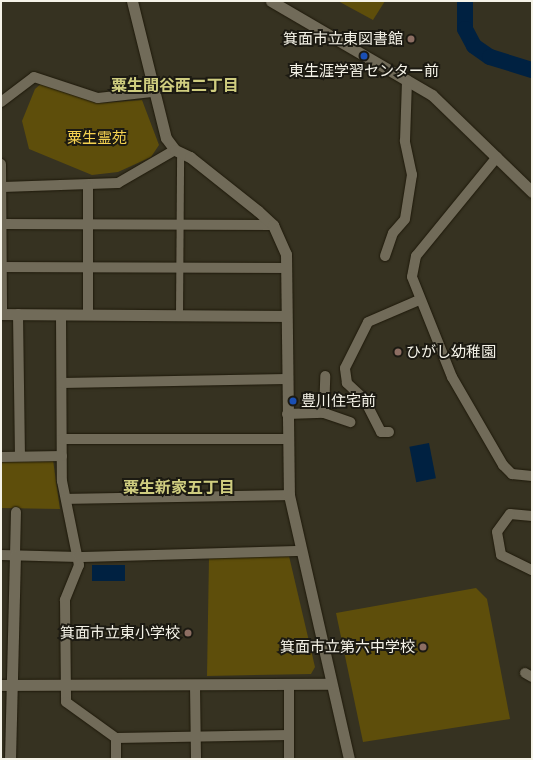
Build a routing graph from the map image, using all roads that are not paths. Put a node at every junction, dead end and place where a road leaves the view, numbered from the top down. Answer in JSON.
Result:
{"nodes":[{"id":1,"x":132,"y":1,"type":"edge"},
{"id":2,"x":271,"y":1,"type":"edge"},
{"id":3,"x":407,"y":80,"type":"junction"},
{"id":4,"x":152,"y":92,"type":"junction"},
{"id":5,"x":1,"y":102,"type":"edge"},
{"id":6,"x":178,"y":152,"type":"junction"},
{"id":7,"x":497,"y":158,"type":"junction"},
{"id":8,"x":1,"y":164,"type":"edge"},
{"id":9,"x":88,"y":186,"type":"junction"},
{"id":10,"x":3,"y":187,"type":"junction"},
{"id":11,"x":532,"y":192,"type":"edge"},
{"id":12,"x":2,"y":224,"type":"edge"},
{"id":13,"x":180,"y":224,"type":"junction"},
{"id":14,"x":88,"y":225,"type":"junction"},
{"id":15,"x":274,"y":225,"type":"junction"},
{"id":16,"x":385,"y":256,"type":"dead end"},
{"id":17,"x":2,"y":267,"type":"junction"},
{"id":18,"x":88,"y":267,"type":"junction"},
{"id":19,"x":179,"y":267,"type":"junction"},
{"id":20,"x":286,"y":268,"type":"junction"},
{"id":21,"x":419,"y":300,"type":"junction"},
{"id":22,"x":2,"y":314,"type":"edge"},
{"id":23,"x":18,"y":314,"type":"junction"},
{"id":24,"x":61,"y":314,"type":"junction"},
{"id":25,"x":88,"y":315,"type":"junction"},
{"id":26,"x":179,"y":315,"type":"junction"},
{"id":27,"x":286,"y":316,"type":"junction"},
{"id":28,"x":325,"y":376,"type":"dead end"},
{"id":29,"x":286,"y":379,"type":"junction"},
{"id":30,"x":62,"y":383,"type":"junction"},
{"id":31,"x":324,"y":412,"type":"junction"},
{"id":32,"x":287,"y":414,"type":"junction"},
{"id":33,"x":350,"y":422,"type":"dead end"},
{"id":34,"x":389,"y":432,"type":"dead end"},
{"id":35,"x":62,"y":439,"type":"junction"},
{"id":36,"x":286,"y":439,"type":"junction"},
{"id":37,"x":20,"y":456,"type":"junction"},
{"id":38,"x":62,"y":456,"type":"junction"},
{"id":39,"x":1,"y":457,"type":"edge"},
{"id":40,"x":532,"y":476,"type":"edge"},
{"id":41,"x":289,"y":495,"type":"junction"},
{"id":42,"x":66,"y":499,"type":"junction"},
{"id":43,"x":16,"y":512,"type":"dead end"},
{"id":44,"x":532,"y":516,"type":"edge"},
{"id":45,"x":300,"y":551,"type":"junction"},
{"id":46,"x":1,"y":555,"type":"edge"},
{"id":47,"x":15,"y":555,"type":"junction"},
{"id":48,"x":79,"y":557,"type":"junction"},
{"id":49,"x":532,"y":570,"type":"edge"},
{"id":50,"x":288,"y":684,"type":"junction"},
{"id":51,"x":331,"y":684,"type":"junction"},
{"id":52,"x":6,"y":685,"type":"edge"},
{"id":53,"x":67,"y":686,"type":"junction"},
{"id":54,"x":195,"y":686,"type":"junction"},
{"id":55,"x":289,"y":735,"type":"junction"},
{"id":56,"x":196,"y":736,"type":"junction"},
{"id":57,"x":116,"y":738,"type":"junction"},
{"id":58,"x":10,"y":759,"type":"edge"},
{"id":59,"x":116,"y":759,"type":"edge"},
{"id":60,"x":196,"y":759,"type":"edge"},
{"id":61,"x":289,"y":759,"type":"edge"},
{"id":62,"x":349,"y":759,"type":"edge"}],
"edges":[{"from":1,"to":4,"type":"street"},
{"from":2,"to":3,"type":"street"},
{"from":3,"to":7,"type":"street"},
{"from":3,"to":16,"type":"street"},
{"from":4,"to":5,"type":"street"},
{"from":4,"to":6,"type":"street"},
{"from":6,"to":9,"type":"street"},
{"from":6,"to":13,"type":"street"},
{"from":6,"to":15,"type":"street"},
{"from":7,"to":11,"type":"street"},
{"from":7,"to":21,"type":"street"},
{"from":8,"to":10,"type":"street"},
{"from":9,"to":10,"type":"street"},
{"from":9,"to":14,"type":"street"},
{"from":10,"to":12,"type":"street"},
{"from":12,"to":14,"type":"street"},
{"from":12,"to":17,"type":"street"},
{"from":13,"to":14,"type":"street"},
{"from":13,"to":15,"type":"street"},
{"from":13,"to":19,"type":"street"},
{"from":14,"to":18,"type":"street"},
{"from":15,"to":20,"type":"street"},
{"from":17,"to":18,"type":"street"},
{"from":17,"to":22,"type":"street"},
{"from":18,"to":19,"type":"street"},
{"from":18,"to":25,"type":"street"},
{"from":19,"to":20,"type":"street"},
{"from":19,"to":26,"type":"street"},
{"from":20,"to":27,"type":"street"},
{"from":21,"to":34,"type":"street"},
{"from":21,"to":40,"type":"street"},
{"from":22,"to":23,"type":"street"},
{"from":23,"to":24,"type":"street"},
{"from":23,"to":37,"type":"street"},
{"from":24,"to":25,"type":"street"},
{"from":24,"to":30,"type":"street"},
{"from":25,"to":26,"type":"street"},
{"from":26,"to":27,"type":"street"},
{"from":27,"to":29,"type":"street"},
{"from":28,"to":31,"type":"street"},
{"from":29,"to":30,"type":"street"},
{"from":29,"to":32,"type":"street"},
{"from":30,"to":35,"type":"street"},
{"from":31,"to":32,"type":"street"},
{"from":31,"to":33,"type":"street"},
{"from":32,"to":36,"type":"street"},
{"from":35,"to":36,"type":"street"},
{"from":35,"to":38,"type":"street"},
{"from":36,"to":41,"type":"street"},
{"from":37,"to":38,"type":"street"},
{"from":37,"to":39,"type":"street"},
{"from":38,"to":42,"type":"street"},
{"from":41,"to":42,"type":"street"},
{"from":41,"to":45,"type":"street"},
{"from":42,"to":48,"type":"street"},
{"from":43,"to":47,"type":"street"},
{"from":44,"to":49,"type":"street"},
{"from":45,"to":48,"type":"street"},
{"from":45,"to":51,"type":"street"},
{"from":46,"to":47,"type":"street"},
{"from":47,"to":48,"type":"street"},
{"from":47,"to":52,"type":"street"},
{"from":48,"to":53,"type":"street"},
{"from":50,"to":51,"type":"street"},
{"from":50,"to":54,"type":"street"},
{"from":50,"to":55,"type":"street"},
{"from":51,"to":62,"type":"street"},
{"from":52,"to":53,"type":"street"},
{"from":52,"to":58,"type":"street"},
{"from":53,"to":54,"type":"street"},
{"from":53,"to":57,"type":"street"},
{"from":54,"to":56,"type":"street"},
{"from":55,"to":56,"type":"street"},
{"from":55,"to":61,"type":"street"},
{"from":56,"to":57,"type":"street"},
{"from":56,"to":60,"type":"street"},
{"from":57,"to":59,"type":"street"}]}
